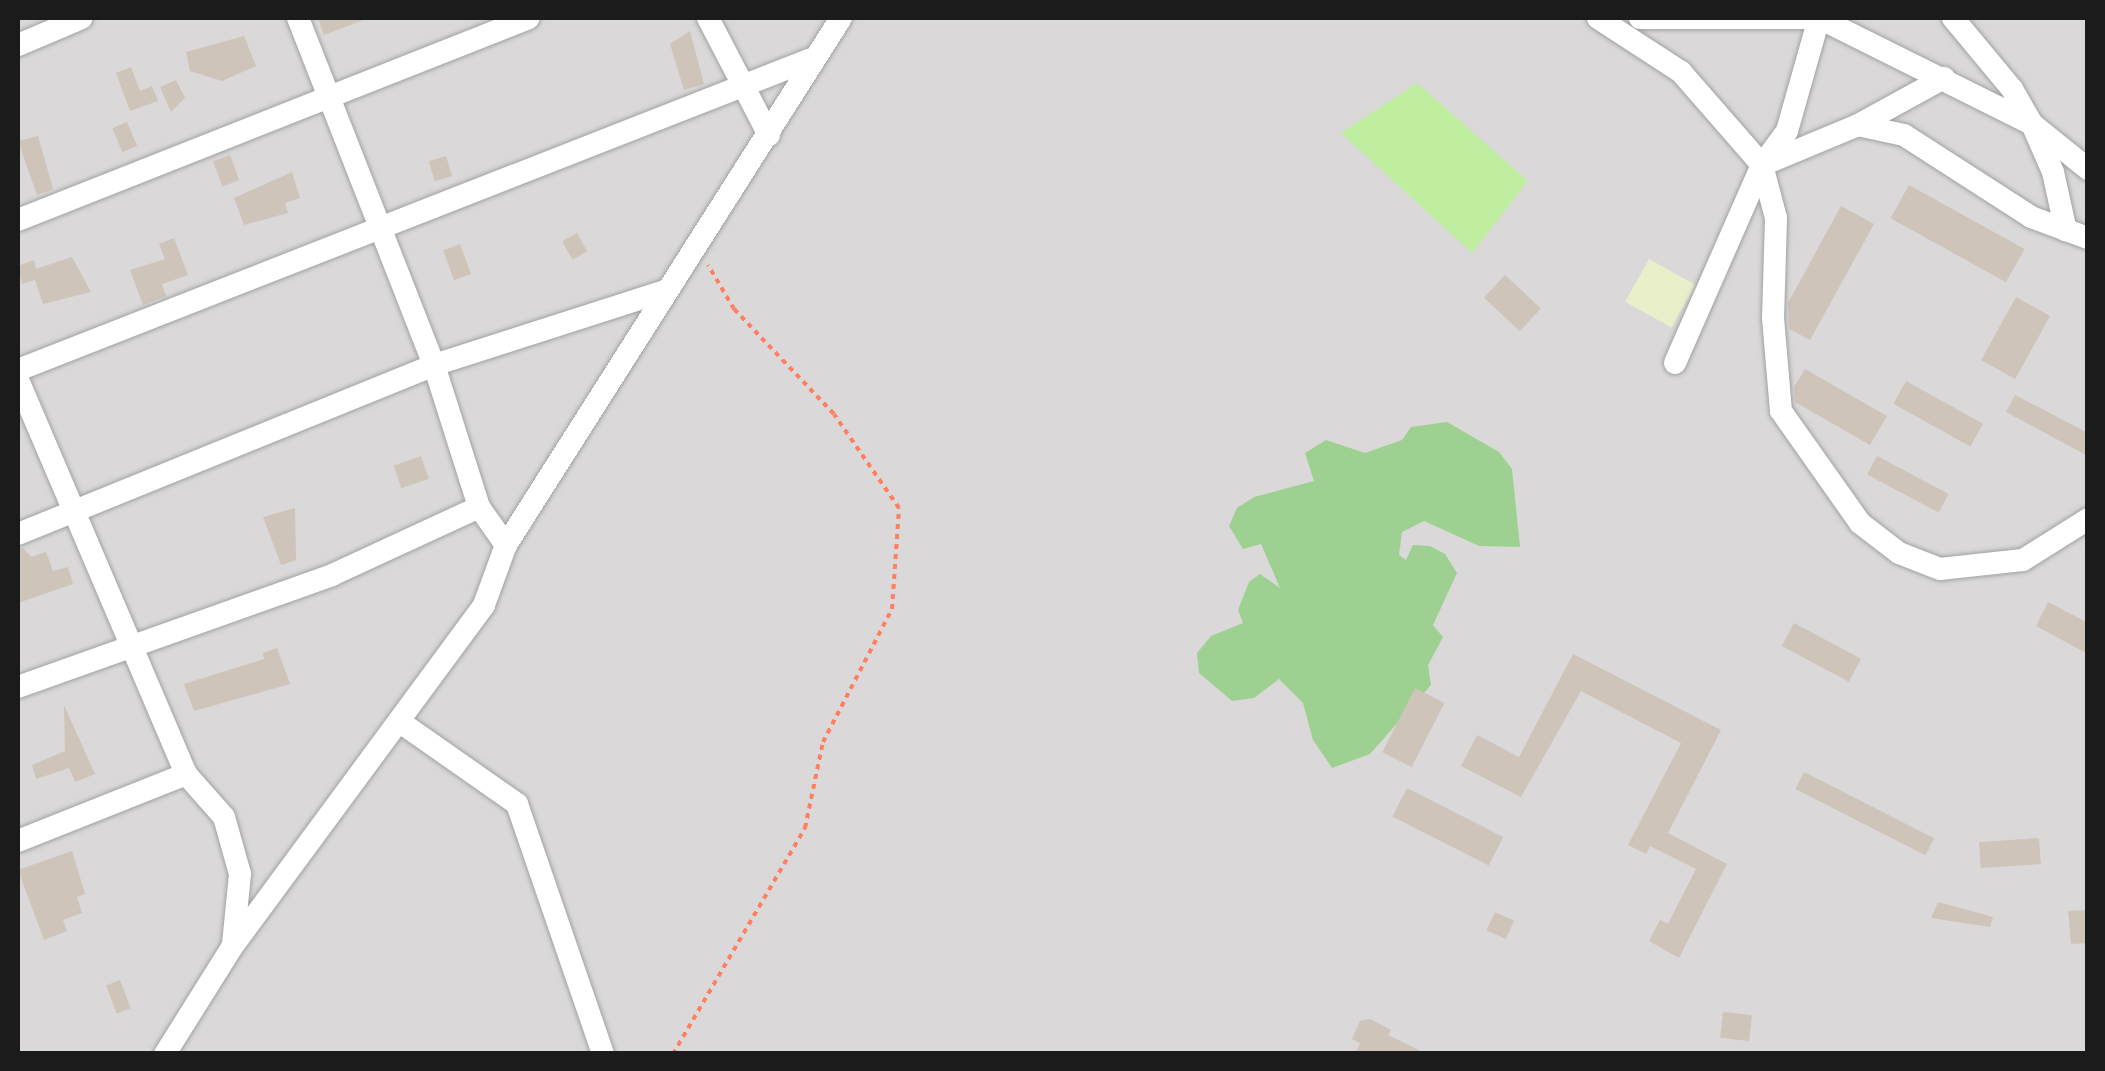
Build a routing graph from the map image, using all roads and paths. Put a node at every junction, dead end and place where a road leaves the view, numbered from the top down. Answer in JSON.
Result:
{"nodes":[{"id":1,"x":82,"y":18,"type":"edge"},
{"id":2,"x":298,"y":18,"type":"edge"},
{"id":3,"x":529,"y":18,"type":"edge"},
{"id":4,"x":708,"y":18,"type":"edge"},
{"id":5,"x":842,"y":18,"type":"edge"},
{"id":6,"x":1598,"y":18,"type":"edge"},
{"id":7,"x":1640,"y":18,"type":"edge"},
{"id":8,"x":1820,"y":18,"type":"edge"},
{"id":9,"x":1952,"y":18,"type":"edge"},
{"id":10,"x":18,"y":45,"type":"edge"},
{"id":11,"x":811,"y":59,"type":"junction"},
{"id":12,"x":1944,"y":78,"type":"junction"},
{"id":13,"x":744,"y":89,"type":"junction"},
{"id":14,"x":329,"y":96,"type":"junction"},
{"id":15,"x":2032,"y":124,"type":"junction"},
{"id":16,"x":1858,"y":125,"type":"junction"},
{"id":17,"x":769,"y":135,"type":"junction"},
{"id":18,"x":1762,"y":164,"type":"junction"},
{"id":19,"x":2088,"y":170,"type":"edge"},
{"id":20,"x":18,"y":220,"type":"edge"},
{"id":21,"x":378,"y":231,"type":"junction"},
{"id":22,"x":2077,"y":235,"type":"edge"},
{"id":23,"x":696,"y":246,"type":"junction"},
{"id":24,"x":666,"y":292,"type":"junction"},
{"id":25,"x":1675,"y":363,"type":"dead end"},
{"id":26,"x":434,"y":365,"type":"junction"},
{"id":27,"x":18,"y":370,"type":"edge"},
{"id":28,"x":18,"y":380,"type":"edge"},
{"id":29,"x":479,"y":508,"type":"junction"},
{"id":30,"x":71,"y":513,"type":"junction"},
{"id":31,"x":2088,"y":519,"type":"edge"},
{"id":32,"x":18,"y":534,"type":"edge"},
{"id":33,"x":506,"y":545,"type":"junction"},
{"id":34,"x":130,"y":642,"type":"junction"},
{"id":35,"x":18,"y":686,"type":"edge"},
{"id":36,"x":400,"y":722,"type":"junction"},
{"id":37,"x":186,"y":774,"type":"junction"},
{"id":38,"x":18,"y":841,"type":"edge"},
{"id":39,"x":232,"y":948,"type":"junction"},
{"id":40,"x":166,"y":1054,"type":"edge"},
{"id":41,"x":603,"y":1054,"type":"edge"},
{"id":42,"x":673,"y":1054,"type":"edge"}],
"edges":[{"from":1,"to":10,"type":"street"},
{"from":2,"to":14,"type":"street"},
{"from":3,"to":14,"type":"street"},
{"from":4,"to":13,"type":"street"},
{"from":5,"to":11,"type":"street"},
{"from":6,"to":18,"type":"street"},
{"from":7,"to":8,"type":"street"},
{"from":8,"to":12,"type":"street"},
{"from":8,"to":18,"type":"street"},
{"from":9,"to":15,"type":"street"},
{"from":11,"to":13,"type":"street"},
{"from":11,"to":17,"type":"street"},
{"from":12,"to":15,"type":"street"},
{"from":12,"to":16,"type":"street"},
{"from":13,"to":17,"type":"street"},
{"from":13,"to":21,"type":"street"},
{"from":14,"to":20,"type":"street"},
{"from":14,"to":21,"type":"street"},
{"from":15,"to":19,"type":"street"},
{"from":15,"to":22,"type":"street"},
{"from":16,"to":18,"type":"street"},
{"from":16,"to":22,"type":"street"},
{"from":17,"to":23,"type":"street"},
{"from":18,"to":25,"type":"street"},
{"from":18,"to":31,"type":"street"},
{"from":21,"to":26,"type":"street"},
{"from":21,"to":27,"type":"street"},
{"from":23,"to":24,"type":"street"},
{"from":23,"to":42,"type":"path"},
{"from":24,"to":26,"type":"street"},
{"from":24,"to":33,"type":"street"},
{"from":26,"to":29,"type":"street"},
{"from":26,"to":30,"type":"street"},
{"from":28,"to":30,"type":"street"},
{"from":29,"to":33,"type":"street"},
{"from":29,"to":34,"type":"street"},
{"from":30,"to":32,"type":"street"},
{"from":30,"to":34,"type":"street"},
{"from":33,"to":36,"type":"street"},
{"from":34,"to":35,"type":"street"},
{"from":34,"to":37,"type":"street"},
{"from":36,"to":39,"type":"street"},
{"from":36,"to":41,"type":"street"},
{"from":37,"to":38,"type":"street"},
{"from":37,"to":39,"type":"street"},
{"from":39,"to":40,"type":"street"}]}
